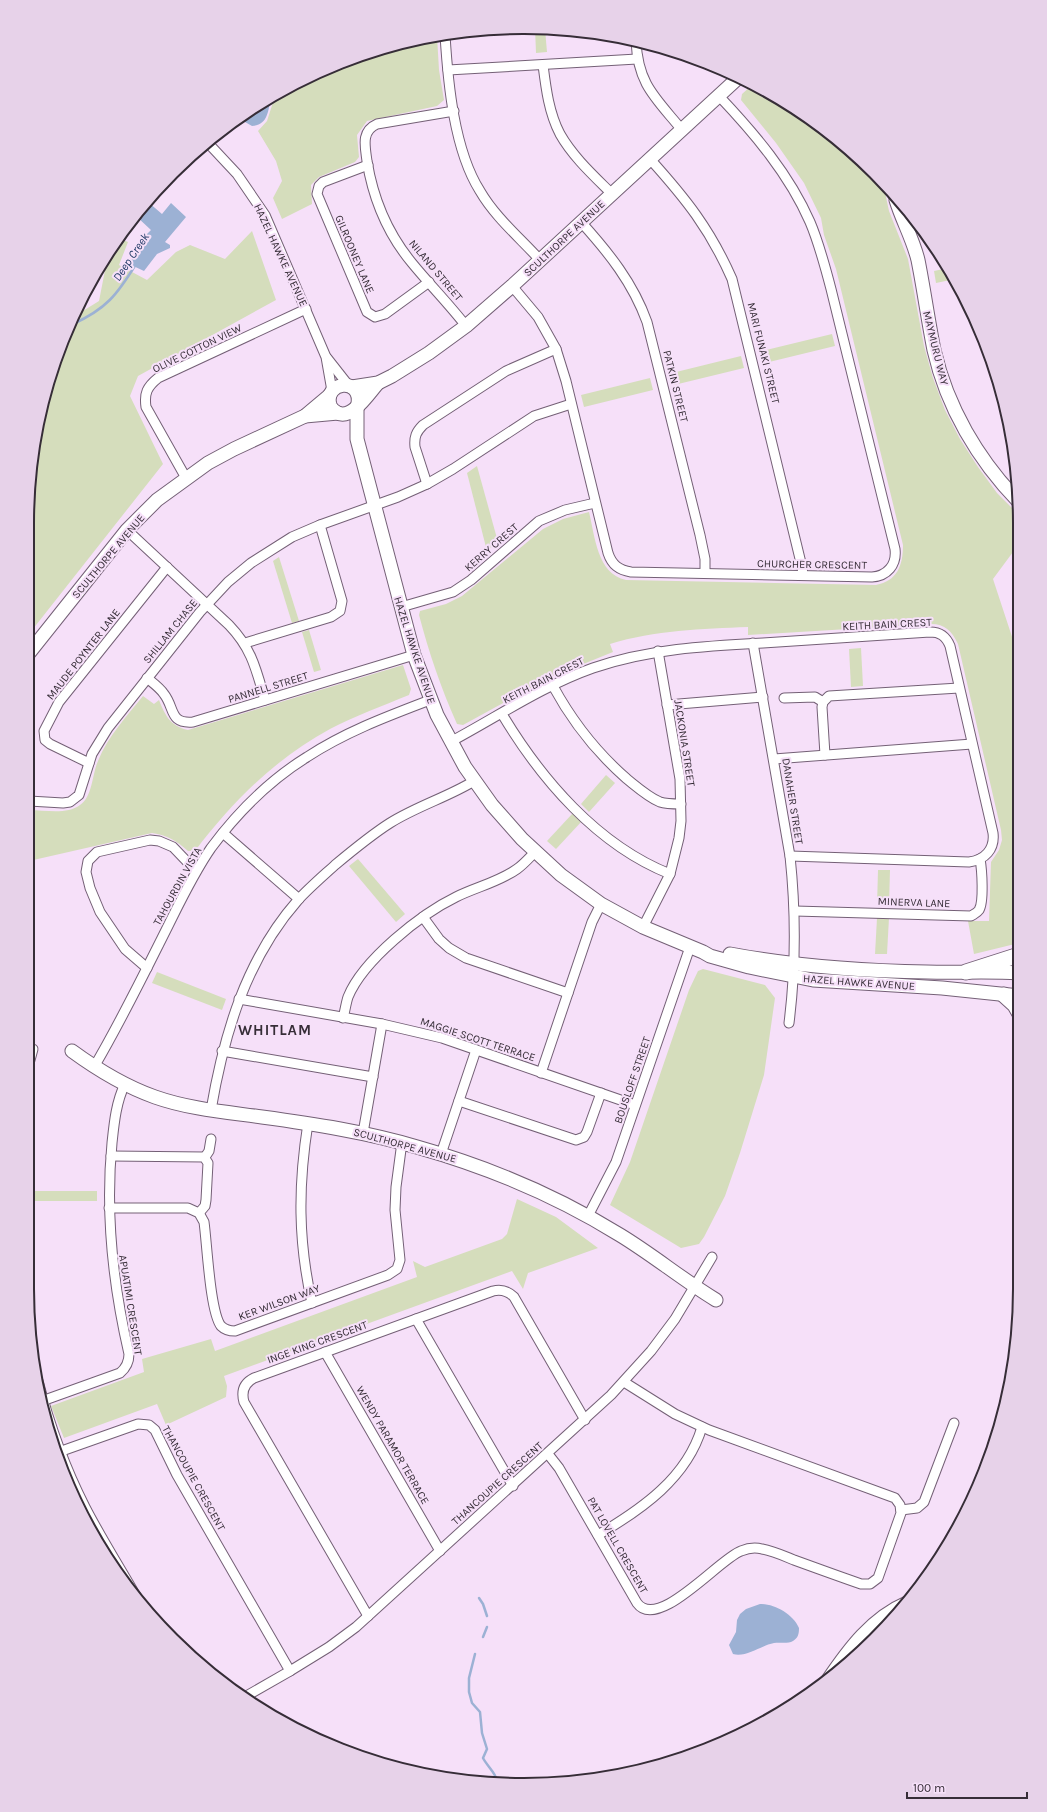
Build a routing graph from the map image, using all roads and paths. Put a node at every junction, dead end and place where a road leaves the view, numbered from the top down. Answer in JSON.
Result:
{"nodes":[{"id":1,"x":445,"y":40,"type":"edge"},
{"id":2,"x":636,"y":47,"type":"edge"},
{"id":3,"x":637,"y":59,"type":"junction"},
{"id":4,"x":543,"y":65,"type":"junction"},
{"id":5,"x":448,"y":70,"type":"junction"},
{"id":6,"x":734,"y":81,"type":"edge"},
{"id":7,"x":719,"y":96,"type":"junction"},
{"id":8,"x":454,"y":111,"type":"junction"},
{"id":9,"x":682,"y":130,"type":"junction"},
{"id":10,"x":212,"y":147,"type":"edge"},
{"id":11,"x":650,"y":159,"type":"junction"},
{"id":12,"x":368,"y":165,"type":"junction"},
{"id":13,"x":612,"y":194,"type":"junction"},
{"id":14,"x":900,"y":211,"type":"edge"},
{"id":15,"x":581,"y":222,"type":"junction"},
{"id":16,"x":540,"y":260,"type":"junction"},
{"id":17,"x":429,"y":282,"type":"junction"},
{"id":18,"x":512,"y":286,"type":"junction"},
{"id":19,"x":306,"y":309,"type":"junction"},
{"id":20,"x":466,"y":326,"type":"junction"},
{"id":21,"x":556,"y":348,"type":"junction"},
{"id":22,"x":326,"y":357,"type":"junction"},
{"id":23,"x":378,"y":383,"type":"junction"},
{"id":24,"x":350,"y":386,"type":"junction"},
{"id":25,"x":331,"y":393,"type":"junction"},
{"id":26,"x":571,"y":404,"type":"junction"},
{"id":27,"x":358,"y":405,"type":"junction"},
{"id":28,"x":338,"y":413,"type":"junction"},
{"id":29,"x":305,"y":416,"type":"junction"},
{"id":30,"x":357,"y":439,"type":"junction"},
{"id":31,"x":186,"y":478,"type":"junction"},
{"id":32,"x":427,"y":484,"type":"junction"},
{"id":33,"x":1012,"y":494,"type":"edge"},
{"id":34,"x":595,"y":503,"type":"junction"},
{"id":35,"x":374,"y":506,"type":"junction"},
{"id":36,"x":320,"y":525,"type":"junction"},
{"id":37,"x":127,"y":530,"type":"junction"},
{"id":38,"x":167,"y":567,"type":"junction"},
{"id":39,"x":705,"y":573,"type":"junction"},
{"id":40,"x":802,"y":575,"type":"junction"},
{"id":41,"x":207,"y":604,"type":"junction"},
{"id":42,"x":401,"y":607,"type":"junction"},
{"id":43,"x":245,"y":643,"type":"junction"},
{"id":44,"x":753,"y":643,"type":"junction"},
{"id":45,"x":34,"y":647,"type":"edge"},
{"id":46,"x":658,"y":651,"type":"junction"},
{"id":47,"x":414,"y":655,"type":"junction"},
{"id":48,"x":147,"y":678,"type":"junction"},
{"id":49,"x":553,"y":686,"type":"junction"},
{"id":50,"x":959,"y":688,"type":"junction"},
{"id":51,"x":763,"y":697,"type":"junction"},
{"id":52,"x":784,"y":698,"type":"dead end"},
{"id":53,"x":265,"y":700,"type":"junction"},
{"id":54,"x":430,"y":700,"type":"junction"},
{"id":55,"x":823,"y":702,"type":"junction"},
{"id":56,"x":667,"y":705,"type":"junction"},
{"id":57,"x":502,"y":714,"type":"junction"},
{"id":58,"x":450,"y":742,"type":"junction"},
{"id":59,"x":972,"y":744,"type":"junction"},
{"id":60,"x":825,"y":755,"type":"junction"},
{"id":61,"x":774,"y":759,"type":"junction"},
{"id":62,"x":88,"y":763,"type":"junction"},
{"id":63,"x":474,"y":781,"type":"junction"},
{"id":64,"x":34,"y":801,"type":"edge"},
{"id":65,"x":681,"y":804,"type":"junction"},
{"id":66,"x":223,"y":833,"type":"junction"},
{"id":67,"x":534,"y":852,"type":"junction"},
{"id":68,"x":790,"y":856,"type":"junction"},
{"id":69,"x":980,"y":859,"type":"junction"},
{"id":70,"x":196,"y":871,"type":"junction"},
{"id":71,"x":670,"y":874,"type":"junction"},
{"id":72,"x":299,"y":899,"type":"junction"},
{"id":73,"x":601,"y":904,"type":"junction"},
{"id":74,"x":795,"y":910,"type":"junction"},
{"id":75,"x":423,"y":916,"type":"junction"},
{"id":76,"x":643,"y":927,"type":"junction"},
{"id":77,"x":690,"y":947,"type":"junction"},
{"id":78,"x":703,"y":952,"type":"junction"},
{"id":79,"x":1013,"y":958,"type":"edge"},
{"id":80,"x":794,"y":964,"type":"junction"},
{"id":81,"x":147,"y":968,"type":"junction"},
{"id":82,"x":966,"y":972,"type":"junction"},
{"id":83,"x":1013,"y":972,"type":"edge"},
{"id":84,"x":794,"y":977,"type":"junction"},
{"id":85,"x":568,"y":993,"type":"junction"},
{"id":86,"x":1012,"y":995,"type":"edge"},
{"id":87,"x":239,"y":999,"type":"junction"},
{"id":88,"x":343,"y":1018,"type":"junction"},
{"id":89,"x":789,"y":1023,"type":"dead end"},
{"id":90,"x":382,"y":1024,"type":"junction"},
{"id":91,"x":476,"y":1050,"type":"junction"},
{"id":92,"x":72,"y":1051,"type":"dead end"},
{"id":93,"x":222,"y":1051,"type":"junction"},
{"id":94,"x":94,"y":1067,"type":"junction"},
{"id":95,"x":541,"y":1072,"type":"junction"},
{"id":96,"x":373,"y":1077,"type":"junction"},
{"id":97,"x":125,"y":1084,"type":"junction"},
{"id":98,"x":601,"y":1093,"type":"junction"},
{"id":99,"x":459,"y":1101,"type":"junction"},
{"id":100,"x":635,"y":1105,"type":"junction"},
{"id":101,"x":211,"y":1110,"type":"junction"},
{"id":102,"x":308,"y":1123,"type":"junction"},
{"id":103,"x":363,"y":1133,"type":"junction"},
{"id":104,"x":211,"y":1139,"type":"dead end"},
{"id":105,"x":402,"y":1142,"type":"junction"},
{"id":106,"x":441,"y":1154,"type":"junction"},
{"id":107,"x":111,"y":1156,"type":"junction"},
{"id":108,"x":205,"y":1157,"type":"junction"},
{"id":109,"x":109,"y":1208,"type":"junction"},
{"id":110,"x":199,"y":1213,"type":"junction"},
{"id":111,"x":588,"y":1216,"type":"junction"},
{"id":112,"x":712,"y":1257,"type":"dead end"},
{"id":113,"x":694,"y":1286,"type":"junction"},
{"id":114,"x":716,"y":1300,"type":"dead end"},
{"id":115,"x":312,"y":1303,"type":"junction"},
{"id":116,"x":416,"y":1319,"type":"junction"},
{"id":117,"x":325,"y":1352,"type":"junction"},
{"id":118,"x":624,"y":1382,"type":"junction"},
{"id":119,"x":47,"y":1400,"type":"edge"},
{"id":120,"x":585,"y":1420,"type":"junction"},
{"id":121,"x":954,"y":1423,"type":"dead end"},
{"id":122,"x":702,"y":1427,"type":"junction"},
{"id":123,"x":62,"y":1451,"type":"edge"},
{"id":124,"x":548,"y":1454,"type":"junction"},
{"id":125,"x":512,"y":1486,"type":"junction"},
{"id":126,"x":77,"y":1489,"type":"edge"},
{"id":127,"x":901,"y":1510,"type":"junction"},
{"id":128,"x":598,"y":1535,"type":"junction"},
{"id":129,"x":107,"y":1545,"type":"edge"},
{"id":130,"x":440,"y":1551,"type":"junction"},
{"id":131,"x":892,"y":1611,"type":"edge"},
{"id":132,"x":368,"y":1616,"type":"junction"},
{"id":133,"x":840,"y":1662,"type":"edge"},
{"id":134,"x":290,"y":1671,"type":"junction"},
{"id":135,"x":250,"y":1694,"type":"edge"}],
"edges":[{"from":1,"to":5,"type":"street"},
{"from":2,"to":3,"type":"street"},
{"from":3,"to":4,"type":"street"},
{"from":3,"to":9,"type":"street"},
{"from":4,"to":5,"type":"street"},
{"from":4,"to":13,"type":"street"},
{"from":5,"to":8,"type":"street"},
{"from":6,"to":7,"type":"street","name":"SCULTHORPE AVENUE"},
{"from":7,"to":9,"type":"street","name":"SCULTHORPE AVENUE"},
{"from":7,"to":40,"type":"street","name":"CHURCHER CRESCENT"},
{"from":8,"to":12,"type":"street","name":"NILAND STREET"},
{"from":8,"to":16,"type":"street"},
{"from":9,"to":11,"type":"street","name":"SCULTHORPE AVENUE"},
{"from":10,"to":19,"type":"street","name":"HAZEL HAWKE AVENUE"},
{"from":11,"to":13,"type":"street","name":"SCULTHORPE AVENUE"},
{"from":11,"to":40,"type":"street","name":"MARI FUNAKI STREET"},
{"from":12,"to":17,"type":"street","name":"NILAND STREET"},
{"from":12,"to":17,"type":"street","name":"GILROONEY LANE"},
{"from":13,"to":15,"type":"street","name":"SCULTHORPE AVENUE"},
{"from":14,"to":33,"type":"street","name":"MAYMURU WAY"},
{"from":15,"to":16,"type":"street","name":"SCULTHORPE AVENUE"},
{"from":15,"to":39,"type":"street","name":"PATKIN STREET"},
{"from":16,"to":18,"type":"street","name":"SCULTHORPE AVENUE"},
{"from":17,"to":20,"type":"street","name":"NILAND STREET"},
{"from":18,"to":20,"type":"street","name":"SCULTHORPE AVENUE"},
{"from":18,"to":21,"type":"street","name":"CHURCHER CRESCENT"},
{"from":19,"to":22,"type":"street","name":"HAZEL HAWKE AVENUE"},
{"from":19,"to":31,"type":"street","name":"OLIVE COTTON VIEW"},
{"from":20,"to":23,"type":"street","name":"SCULTHORPE AVENUE"},
{"from":21,"to":26,"type":"street","name":"CHURCHER CRESCENT"},
{"from":21,"to":32,"type":"street"},
{"from":22,"to":24,"type":"street","name":"HAZEL HAWKE AVENUE"},
{"from":22,"to":25,"type":"street","name":"HAZEL HAWKE AVENUE"},
{"from":23,"to":24,"type":"street","name":"SCULTHORPE AVENUE"},
{"from":23,"to":27,"type":"street","name":"SCULTHORPE AVENUE"},
{"from":24,"to":25,"type":"street"},
{"from":24,"to":27,"type":"street"},
{"from":25,"to":28,"type":"street"},
{"from":25,"to":29,"type":"street","name":"SCULTHORPE AVENUE"},
{"from":26,"to":32,"type":"street","name":"SHILLAM CHASE"},
{"from":26,"to":34,"type":"street","name":"CHURCHER CRESCENT"},
{"from":27,"to":28,"type":"street"},
{"from":27,"to":30,"type":"street","name":"HAZEL HAWKE AVENUE"},
{"from":28,"to":29,"type":"street","name":"SCULTHORPE AVENUE"},
{"from":28,"to":30,"type":"street","name":"HAZEL HAWKE AVENUE"},
{"from":29,"to":31,"type":"street","name":"SCULTHORPE AVENUE"},
{"from":30,"to":35,"type":"street","name":"HAZEL HAWKE AVENUE"},
{"from":31,"to":37,"type":"street","name":"SCULTHORPE AVENUE"},
{"from":32,"to":35,"type":"street","name":"SHILLAM CHASE"},
{"from":34,"to":39,"type":"street","name":"CHURCHER CRESCENT"},
{"from":34,"to":42,"type":"street","name":"KERRY CREST"},
{"from":35,"to":36,"type":"street","name":"SHILLAM CHASE"},
{"from":35,"to":42,"type":"street","name":"HAZEL HAWKE AVENUE"},
{"from":36,"to":41,"type":"street","name":"SHILLAM CHASE"},
{"from":36,"to":43,"type":"street"},
{"from":37,"to":38,"type":"street"},
{"from":37,"to":45,"type":"street","name":"SCULTHORPE AVENUE"},
{"from":38,"to":41,"type":"street"},
{"from":38,"to":62,"type":"street","name":"MAUDE POYNTER LANE"},
{"from":39,"to":40,"type":"street","name":"CHURCHER CRESCENT"},
{"from":41,"to":43,"type":"street"},
{"from":41,"to":48,"type":"street","name":"SHILLAM CHASE"},
{"from":42,"to":47,"type":"street","name":"HAZEL HAWKE AVENUE"},
{"from":43,"to":53,"type":"street"},
{"from":44,"to":46,"type":"street","name":"KEITH BAIN CREST"},
{"from":44,"to":50,"type":"street","name":"KEITH BAIN CREST"},
{"from":44,"to":51,"type":"street","name":"DANAHER STREET"},
{"from":46,"to":49,"type":"street","name":"KEITH BAIN CREST"},
{"from":46,"to":56,"type":"street","name":"JACKONIA STREET"},
{"from":47,"to":53,"type":"street","name":"PANNELL STREET"},
{"from":47,"to":54,"type":"street","name":"HAZEL HAWKE AVENUE"},
{"from":48,"to":53,"type":"street","name":"PANNELL STREET"},
{"from":48,"to":62,"type":"street","name":"SHILLAM CHASE"},
{"from":49,"to":57,"type":"street","name":"KEITH BAIN CREST"},
{"from":49,"to":65,"type":"street"},
{"from":50,"to":55,"type":"street"},
{"from":50,"to":59,"type":"street","name":"KEITH BAIN CREST"},
{"from":51,"to":56,"type":"street"},
{"from":51,"to":61,"type":"street","name":"DANAHER STREET"},
{"from":52,"to":55,"type":"street"},
{"from":54,"to":58,"type":"street","name":"HAZEL HAWKE AVENUE"},
{"from":54,"to":66,"type":"street","name":"TAHOURDIN VISTA"},
{"from":55,"to":60,"type":"street"},
{"from":56,"to":65,"type":"street","name":"JACKONIA STREET"},
{"from":57,"to":58,"type":"street","name":"KEITH BAIN CREST"},
{"from":57,"to":71,"type":"street"},
{"from":58,"to":63,"type":"street","name":"HAZEL HAWKE AVENUE"},
{"from":59,"to":60,"type":"street"},
{"from":59,"to":69,"type":"street","name":"KEITH BAIN CREST"},
{"from":60,"to":61,"type":"street"},
{"from":61,"to":68,"type":"street","name":"DANAHER STREET"},
{"from":62,"to":64,"type":"street","name":"SHILLAM CHASE"},
{"from":63,"to":67,"type":"street","name":"HAZEL HAWKE AVENUE"},
{"from":63,"to":72,"type":"street"},
{"from":65,"to":71,"type":"street","name":"JACKONIA STREET"},
{"from":66,"to":70,"type":"street","name":"TAHOURDIN VISTA"},
{"from":66,"to":72,"type":"street"},
{"from":67,"to":73,"type":"street","name":"HAZEL HAWKE AVENUE"},
{"from":67,"to":75,"type":"street"},
{"from":68,"to":69,"type":"street"},
{"from":68,"to":74,"type":"street","name":"DANAHER STREET"},
{"from":69,"to":74,"type":"street","name":"MINERVA LANE"},
{"from":70,"to":81,"type":"street","name":"TAHOURDIN VISTA"},
{"from":70,"to":81,"type":"street"},
{"from":71,"to":76,"type":"street","name":"JACKONIA STREET"},
{"from":72,"to":87,"type":"street"},
{"from":73,"to":76,"type":"street","name":"HAZEL HAWKE AVENUE"},
{"from":73,"to":85,"type":"street"},
{"from":74,"to":80,"type":"street","name":"DANAHER STREET"},
{"from":75,"to":85,"type":"street"},
{"from":75,"to":88,"type":"street"},
{"from":76,"to":77,"type":"street","name":"HAZEL HAWKE AVENUE"},
{"from":77,"to":78,"type":"street","name":"HAZEL HAWKE AVENUE"},
{"from":77,"to":100,"type":"street","name":"BOUSLOFF STREET"},
{"from":78,"to":80,"type":"street","name":"HAZEL HAWKE AVENUE"},
{"from":78,"to":84,"type":"street","name":"HAZEL HAWKE AVENUE"},
{"from":79,"to":82,"type":"main road"},
{"from":80,"to":82,"type":"street","name":"HAZEL HAWKE AVENUE"},
{"from":80,"to":84,"type":"street","name":"DANAHER STREET"},
{"from":81,"to":94,"type":"street","name":"TAHOURDIN VISTA"},
{"from":82,"to":83,"type":"street","name":"HAZEL HAWKE AVENUE"},
{"from":84,"to":86,"type":"street","name":"HAZEL HAWKE AVENUE"},
{"from":84,"to":89,"type":"street","name":"DANAHER STREET"},
{"from":85,"to":95,"type":"street"},
{"from":87,"to":88,"type":"street","name":"MAGGIE SCOTT TERRACE"},
{"from":87,"to":93,"type":"street"},
{"from":88,"to":90,"type":"street","name":"MAGGIE SCOTT TERRACE"},
{"from":90,"to":91,"type":"street","name":"MAGGIE SCOTT TERRACE"},
{"from":90,"to":96,"type":"street"},
{"from":91,"to":95,"type":"street","name":"MAGGIE SCOTT TERRACE"},
{"from":91,"to":99,"type":"street"},
{"from":92,"to":94,"type":"street","name":"SCULTHORPE AVENUE"},
{"from":93,"to":96,"type":"street"},
{"from":93,"to":101,"type":"street"},
{"from":94,"to":97,"type":"street","name":"SCULTHORPE AVENUE"},
{"from":95,"to":98,"type":"street","name":"MAGGIE SCOTT TERRACE"},
{"from":96,"to":103,"type":"street"},
{"from":97,"to":101,"type":"street","name":"SCULTHORPE AVENUE"},
{"from":97,"to":107,"type":"street","name":"APUATIMI CRESCENT"},
{"from":98,"to":99,"type":"street"},
{"from":98,"to":100,"type":"street","name":"MAGGIE SCOTT TERRACE"},
{"from":99,"to":106,"type":"street"},
{"from":100,"to":111,"type":"street","name":"BOUSLOFF STREET"},
{"from":101,"to":102,"type":"street","name":"SCULTHORPE AVENUE"},
{"from":102,"to":103,"type":"street","name":"SCULTHORPE AVENUE"},
{"from":102,"to":115,"type":"street"},
{"from":103,"to":105,"type":"street","name":"SCULTHORPE AVENUE"},
{"from":104,"to":108,"type":"street"},
{"from":105,"to":106,"type":"street","name":"SCULTHORPE AVENUE"},
{"from":105,"to":115,"type":"street","name":"KER WILSON WAY"},
{"from":106,"to":111,"type":"street","name":"SCULTHORPE AVENUE"},
{"from":107,"to":108,"type":"street"},
{"from":107,"to":109,"type":"street","name":"APUATIMI CRESCENT"},
{"from":108,"to":110,"type":"street"},
{"from":109,"to":110,"type":"street"},
{"from":109,"to":119,"type":"street","name":"APUATIMI CRESCENT"},
{"from":110,"to":115,"type":"street","name":"KER WILSON WAY"},
{"from":111,"to":113,"type":"street","name":"SCULTHORPE AVENUE"},
{"from":112,"to":113,"type":"street","name":"THANCOUPIE CRESCENT"},
{"from":113,"to":114,"type":"street","name":"SCULTHORPE AVENUE"},
{"from":113,"to":118,"type":"street","name":"THANCOUPIE CRESCENT"},
{"from":116,"to":117,"type":"street","name":"INGE KING CRESCENT"},
{"from":116,"to":120,"type":"street","name":"INGE KING CRESCENT"},
{"from":116,"to":125,"type":"street"},
{"from":117,"to":130,"type":"street","name":"WENDY PARAMOR TERRACE"},
{"from":117,"to":132,"type":"street","name":"INGE KING CRESCENT"},
{"from":118,"to":120,"type":"street","name":"THANCOUPIE CRESCENT"},
{"from":118,"to":122,"type":"street"},
{"from":120,"to":124,"type":"street","name":"THANCOUPIE CRESCENT"},
{"from":121,"to":127,"type":"street"},
{"from":122,"to":127,"type":"street"},
{"from":122,"to":128,"type":"street"},
{"from":123,"to":134,"type":"street","name":"THANCOUPIE CRESCENT"},
{"from":124,"to":125,"type":"street","name":"THANCOUPIE CRESCENT"},
{"from":124,"to":128,"type":"street","name":"PAT LOVELL CRESCENT"},
{"from":125,"to":130,"type":"street","name":"THANCOUPIE CRESCENT"},
{"from":126,"to":129,"type":"street"},
{"from":127,"to":128,"type":"street","name":"PAT LOVELL CRESCENT"},
{"from":130,"to":132,"type":"street","name":"THANCOUPIE CRESCENT"},
{"from":131,"to":133,"type":"street"},
{"from":132,"to":134,"type":"street","name":"THANCOUPIE CRESCENT"},
{"from":134,"to":135,"type":"street","name":"THANCOUPIE CRESCENT"}]}
